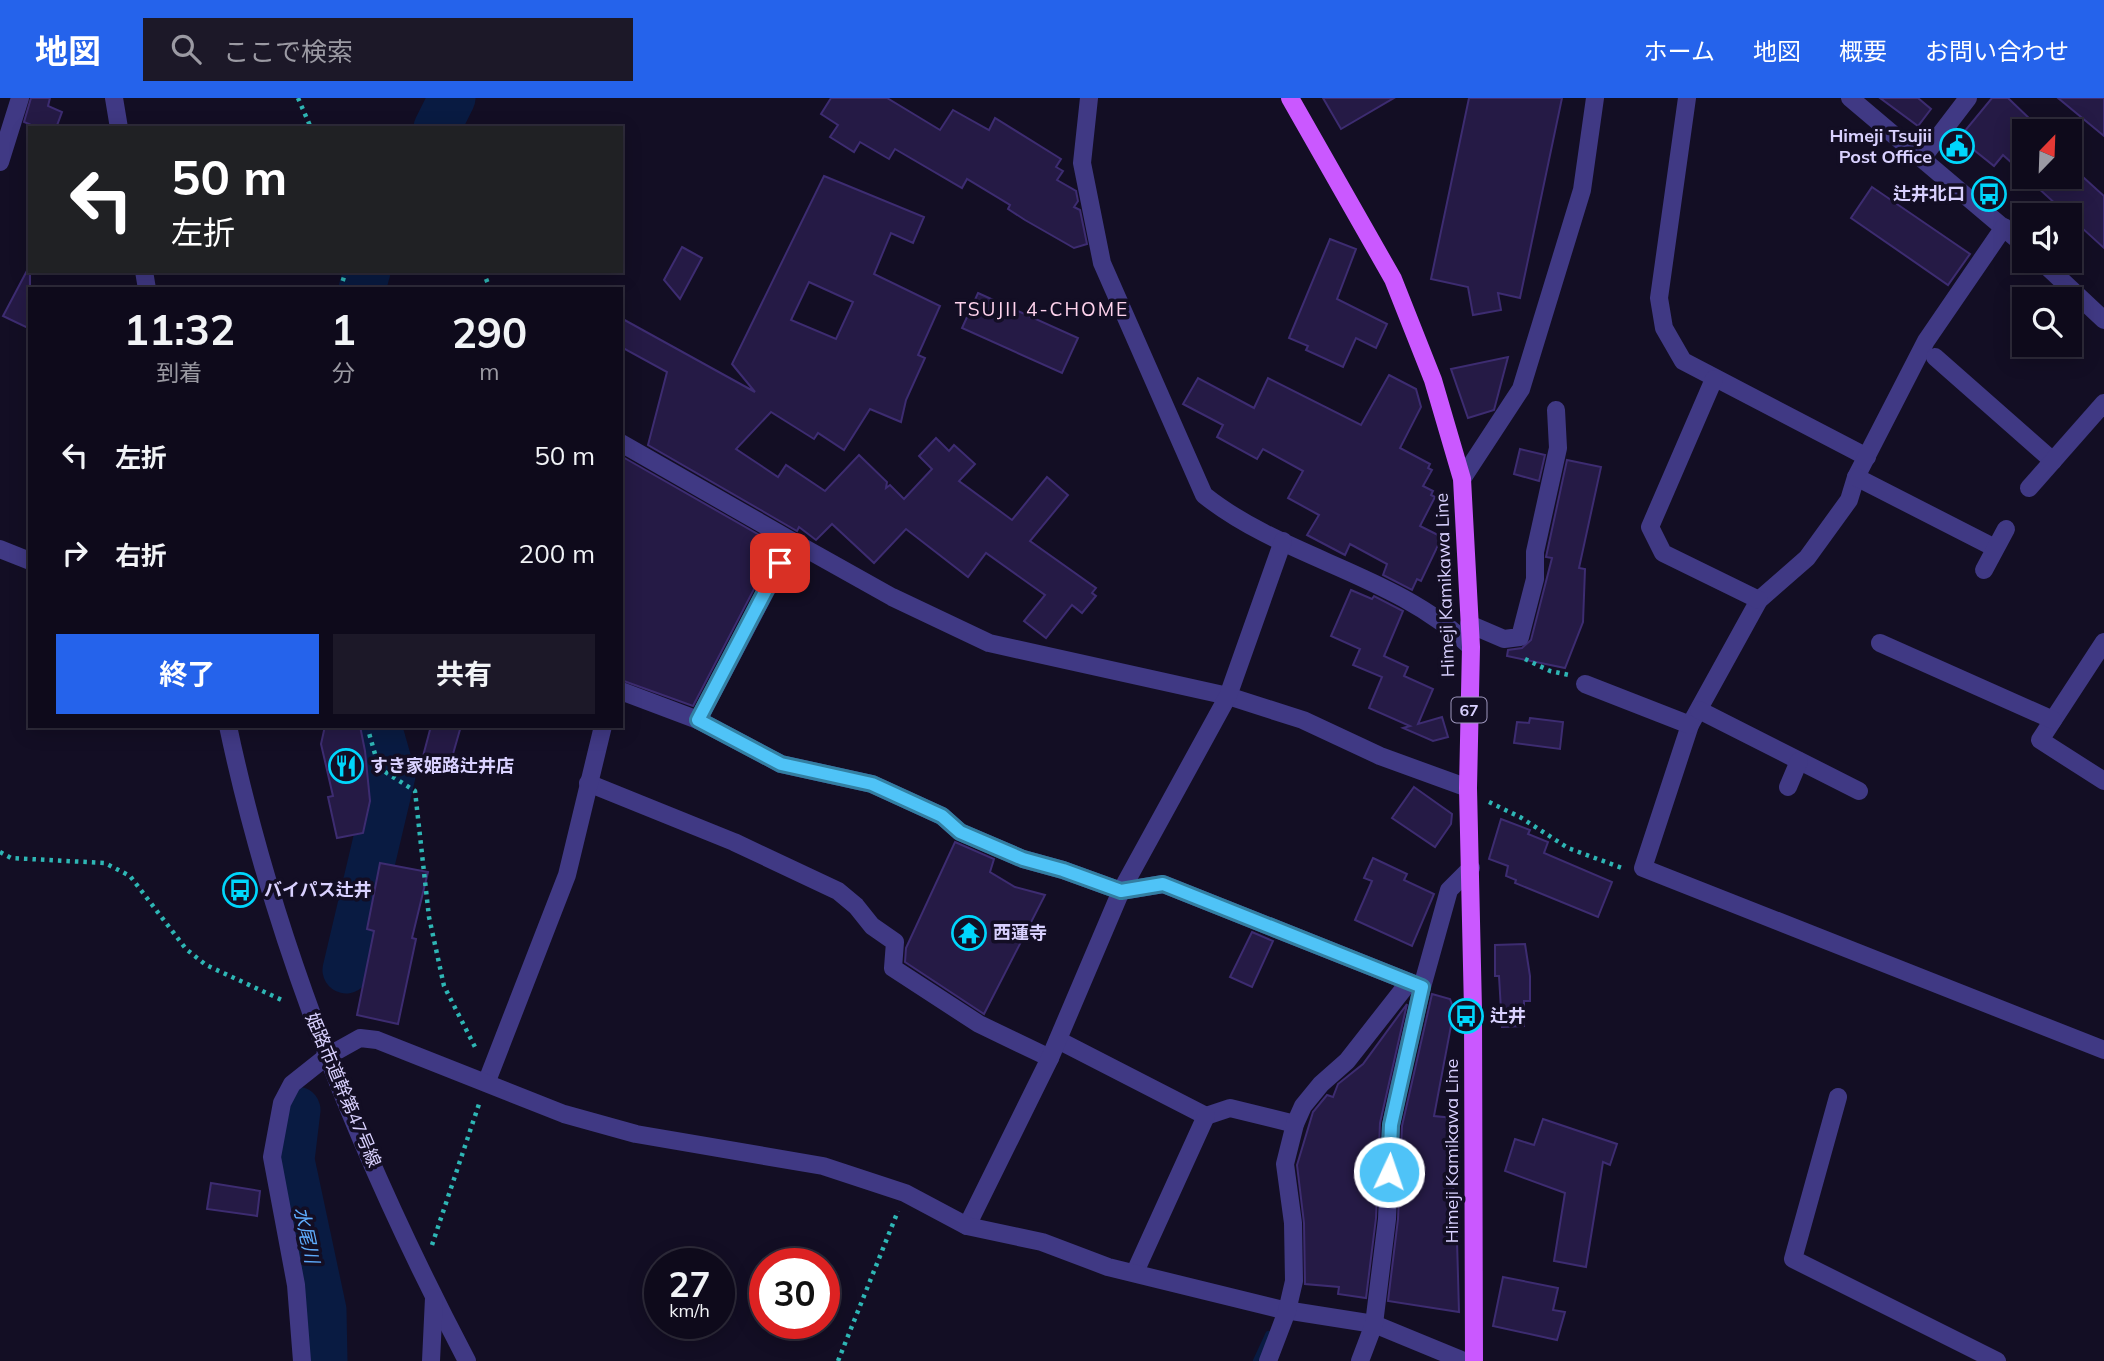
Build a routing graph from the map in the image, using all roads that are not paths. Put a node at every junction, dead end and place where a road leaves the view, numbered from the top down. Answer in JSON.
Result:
{"nodes":[{"id":1,"x":20,"y":98,"type":"edge"},
{"id":2,"x":114,"y":98,"type":"edge"},
{"id":3,"x":1090,"y":98,"type":"edge"},
{"id":4,"x":1290,"y":98,"type":"edge"},
{"id":5,"x":1595,"y":98,"type":"edge"},
{"id":6,"x":1687,"y":98,"type":"edge"},
{"id":7,"x":1850,"y":98,"type":"edge"},
{"id":8,"x":1968,"y":98,"type":"edge"},
{"id":9,"x":119,"y":126,"type":"edge"},
{"id":10,"x":1923,"y":157,"type":"junction"},
{"id":11,"x":0,"y":162,"type":"edge"},
{"id":12,"x":2004,"y":227,"type":"junction"},
{"id":13,"x":2012,"y":234,"type":"edge"},
{"id":14,"x":2054,"y":273,"type":"edge"},
{"id":15,"x":2104,"y":320,"type":"edge"},
{"id":16,"x":1935,"y":357,"type":"dead end"},
{"id":17,"x":1714,"y":379,"type":"junction"},
{"id":18,"x":2104,"y":403,"type":"edge"},
{"id":19,"x":1556,"y":410,"type":"dead end"},
{"id":20,"x":623,"y":444,"type":"edge"},
{"id":21,"x":1867,"y":457,"type":"junction"},
{"id":22,"x":2053,"y":461,"type":"junction"},
{"id":23,"x":1856,"y":477,"type":"junction"},
{"id":24,"x":1462,"y":479,"type":"junction"},
{"id":25,"x":2029,"y":488,"type":"dead end"},
{"id":26,"x":2006,"y":529,"type":"dead end"},
{"id":27,"x":792,"y":541,"type":"junction"},
{"id":28,"x":1283,"y":541,"type":"junction"},
{"id":29,"x":1995,"y":548,"type":"junction"},
{"id":30,"x":0,"y":549,"type":"edge"},
{"id":31,"x":28,"y":560,"type":"edge"},
{"id":32,"x":1984,"y":570,"type":"dead end"},
{"id":33,"x":1759,"y":600,"type":"junction"},
{"id":34,"x":1469,"y":624,"type":"junction"},
{"id":35,"x":2104,"y":642,"type":"edge"},
{"id":36,"x":1880,"y":643,"type":"dead end"},
{"id":37,"x":1471,"y":647,"type":"junction"},
{"id":38,"x":1585,"y":684,"type":"road end"},
{"id":39,"x":623,"y":692,"type":"edge"},
{"id":40,"x":1228,"y":696,"type":"junction"},
{"id":41,"x":1694,"y":718,"type":"junction"},
{"id":42,"x":698,"y":720,"type":"junction"},
{"id":43,"x":2053,"y":720,"type":"junction"},
{"id":44,"x":228,"y":728,"type":"edge"},
{"id":45,"x":602,"y":728,"type":"edge"},
{"id":46,"x":1799,"y":761,"type":"junction"},
{"id":47,"x":2104,"y":781,"type":"edge"},
{"id":48,"x":587,"y":783,"type":"junction"},
{"id":49,"x":1787,"y":787,"type":"dead end"},
{"id":50,"x":1468,"y":788,"type":"junction"},
{"id":51,"x":1859,"y":792,"type":"dead end"},
{"id":52,"x":1471,"y":868,"type":"junction"},
{"id":53,"x":1121,"y":891,"type":"junction"},
{"id":54,"x":1415,"y":985,"type":"junction"},
{"id":55,"x":1058,"y":1040,"type":"junction"},
{"id":56,"x":2104,"y":1050,"type":"edge"},
{"id":57,"x":326,"y":1057,"type":"junction"},
{"id":58,"x":1050,"y":1058,"type":"junction"},
{"id":59,"x":487,"y":1081,"type":"junction"},
{"id":60,"x":1838,"y":1097,"type":"dead end"},
{"id":61,"x":1206,"y":1116,"type":"junction"},
{"id":62,"x":1295,"y":1124,"type":"junction"},
{"id":63,"x":967,"y":1226,"type":"junction"},
{"id":64,"x":1135,"y":1272,"type":"junction"},
{"id":65,"x":434,"y":1298,"type":"junction"},
{"id":66,"x":1287,"y":1311,"type":"junction"},
{"id":67,"x":1374,"y":1324,"type":"junction"},
{"id":68,"x":302,"y":1361,"type":"edge"},
{"id":69,"x":431,"y":1361,"type":"edge"},
{"id":70,"x":467,"y":1361,"type":"edge"},
{"id":71,"x":1268,"y":1361,"type":"edge"},
{"id":72,"x":1360,"y":1361,"type":"edge"},
{"id":73,"x":1464,"y":1361,"type":"edge"},
{"id":74,"x":1474,"y":1361,"type":"edge"},
{"id":75,"x":1997,"y":1361,"type":"edge"}],
"edges":[{"from":1,"to":11,"type":"street"},
{"from":2,"to":9,"type":"street"},
{"from":3,"to":28,"type":"street"},
{"from":4,"to":24,"type":"main road","name":"Himeji Kamikawa Line","number":"67"},
{"from":5,"to":24,"type":"street"},
{"from":6,"to":17,"type":"street"},
{"from":7,"to":10,"type":"street"},
{"from":8,"to":10,"type":"street"},
{"from":10,"to":12,"type":"street"},
{"from":12,"to":13,"type":"street"},
{"from":12,"to":21,"type":"street"},
{"from":14,"to":15,"type":"street"},
{"from":16,"to":22,"type":"street"},
{"from":17,"to":21,"type":"street"},
{"from":17,"to":33,"type":"street"},
{"from":18,"to":22,"type":"street"},
{"from":19,"to":34,"type":"street"},
{"from":20,"to":27,"type":"street"},
{"from":21,"to":23,"type":"street"},
{"from":22,"to":25,"type":"street"},
{"from":23,"to":29,"type":"street"},
{"from":23,"to":33,"type":"street"},
{"from":24,"to":34,"type":"main road","name":"Himeji Kamikawa Line","number":"67"},
{"from":26,"to":29,"type":"street"},
{"from":27,"to":40,"type":"street"},
{"from":27,"to":42,"type":"street"},
{"from":28,"to":37,"type":"street"},
{"from":28,"to":40,"type":"street"},
{"from":29,"to":32,"type":"street"},
{"from":30,"to":31,"type":"street"},
{"from":33,"to":41,"type":"street"},
{"from":34,"to":37,"type":"main road","name":"Himeji Kamikawa Line","number":"67"},
{"from":35,"to":43,"type":"street"},
{"from":36,"to":43,"type":"street"},
{"from":37,"to":50,"type":"main road","name":"Himeji Kamikawa Line","number":"67"},
{"from":38,"to":41,"type":"street"},
{"from":39,"to":42,"type":"street"},
{"from":40,"to":50,"type":"street"},
{"from":40,"to":53,"type":"street"},
{"from":41,"to":46,"type":"street"},
{"from":41,"to":56,"type":"street"},
{"from":42,"to":53,"type":"street"},
{"from":43,"to":47,"type":"street"},
{"from":44,"to":57,"type":"street","name":"姫路市道幹第47号線"},
{"from":45,"to":48,"type":"street"},
{"from":46,"to":49,"type":"street"},
{"from":46,"to":51,"type":"street"},
{"from":48,"to":58,"type":"street"},
{"from":48,"to":59,"type":"street"},
{"from":50,"to":52,"type":"main road","name":"Himeji Kamikawa Line","number":"67"},
{"from":52,"to":54,"type":"street"},
{"from":52,"to":74,"type":"main road","name":"Himeji Kamikawa Line","number":"67"},
{"from":53,"to":54,"type":"street"},
{"from":53,"to":55,"type":"street"},
{"from":54,"to":62,"type":"street"},
{"from":54,"to":67,"type":"street"},
{"from":55,"to":58,"type":"street"},
{"from":55,"to":61,"type":"street"},
{"from":57,"to":59,"type":"street"},
{"from":57,"to":65,"type":"street","name":"姫路市道幹第47号線"},
{"from":57,"to":68,"type":"street"},
{"from":58,"to":63,"type":"street"},
{"from":59,"to":63,"type":"street"},
{"from":60,"to":75,"type":"street"},
{"from":61,"to":62,"type":"street"},
{"from":61,"to":64,"type":"street"},
{"from":62,"to":66,"type":"street"},
{"from":63,"to":64,"type":"street"},
{"from":64,"to":66,"type":"street"},
{"from":65,"to":69,"type":"street"},
{"from":65,"to":70,"type":"street","name":"姫路市道幹第47号線"},
{"from":66,"to":67,"type":"street"},
{"from":66,"to":71,"type":"street"},
{"from":67,"to":72,"type":"street"},
{"from":67,"to":73,"type":"street"}]}
